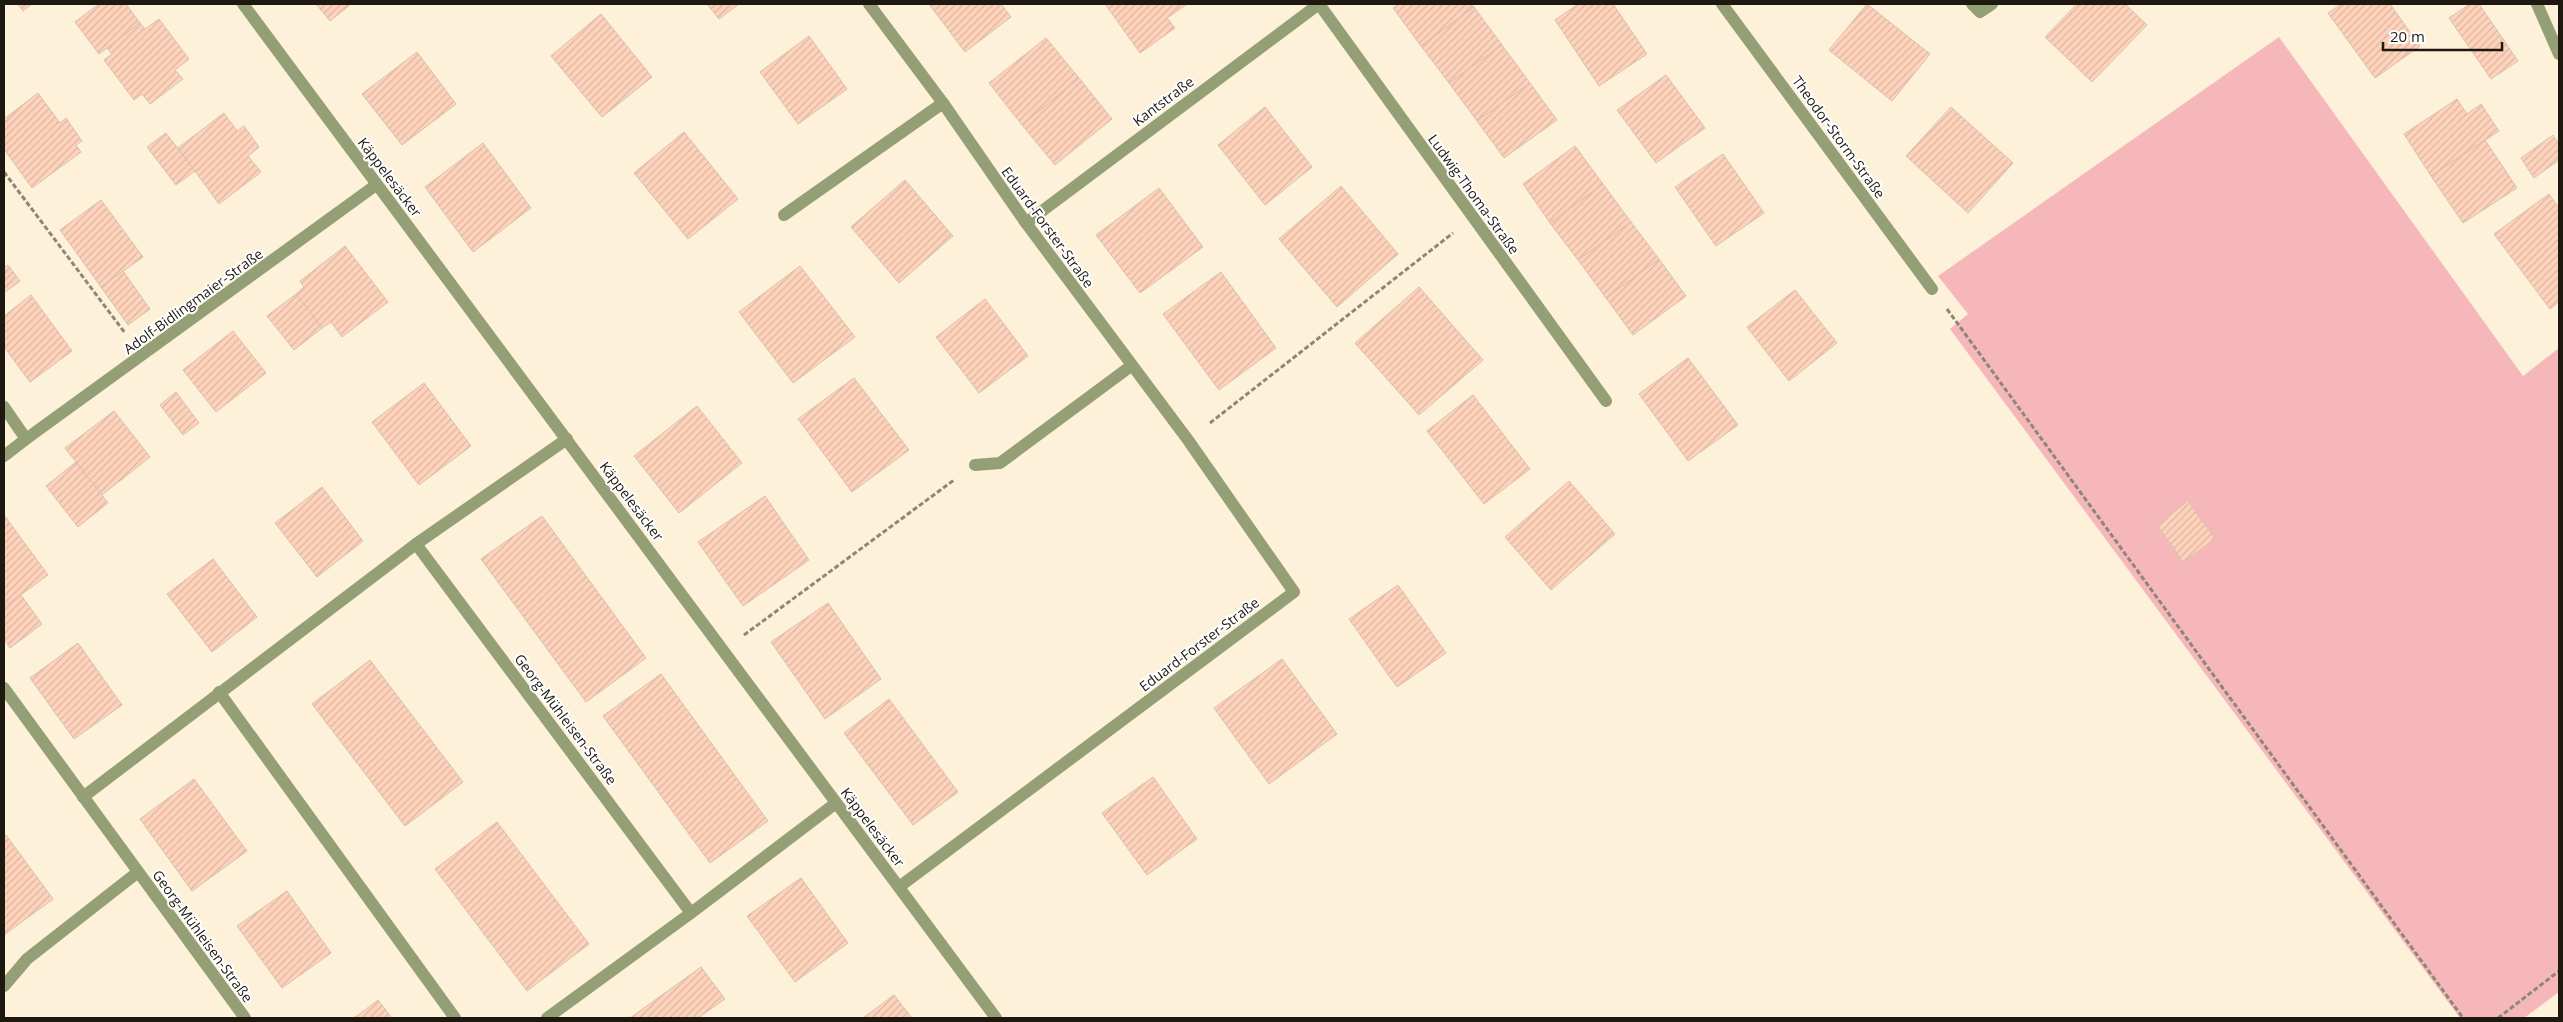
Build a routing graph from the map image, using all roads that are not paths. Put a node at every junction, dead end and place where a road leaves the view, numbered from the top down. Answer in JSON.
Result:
{"nodes":[{"id":1,"x":243,"y":4,"type":"edge"},
{"id":2,"x":869,"y":4,"type":"edge"},
{"id":3,"x":1319,"y":4,"type":"edge"},
{"id":4,"x":1722,"y":4,"type":"edge"},
{"id":5,"x":1972,"y":4,"type":"edge"},
{"id":6,"x":1992,"y":4,"type":"edge"},
{"id":7,"x":2536,"y":4,"type":"edge"},
{"id":8,"x":2559,"y":54,"type":"edge"},
{"id":9,"x":943,"y":103,"type":"junction"},
{"id":10,"x":376,"y":184,"type":"junction"},
{"id":11,"x":784,"y":215,"type":"dead end"},
{"id":12,"x":1026,"y":223,"type":"junction"},
{"id":13,"x":1932,"y":289,"type":"road end"},
{"id":14,"x":1131,"y":366,"type":"junction"},
{"id":15,"x":1606,"y":401,"type":"dead end"},
{"id":16,"x":4,"y":408,"type":"edge"},
{"id":17,"x":567,"y":438,"type":"junction"},
{"id":18,"x":26,"y":439,"type":"junction"},
{"id":19,"x":4,"y":456,"type":"edge"},
{"id":20,"x":975,"y":465,"type":"road end"},
{"id":21,"x":416,"y":544,"type":"junction"},
{"id":22,"x":4,"y":688,"type":"edge"},
{"id":23,"x":219,"y":692,"type":"junction"},
{"id":24,"x":83,"y":797,"type":"junction"},
{"id":25,"x":836,"y":803,"type":"junction"},
{"id":26,"x":138,"y":872,"type":"junction"},
{"id":27,"x":899,"y":887,"type":"junction"},
{"id":28,"x":691,"y":913,"type":"junction"},
{"id":29,"x":4,"y":986,"type":"edge"},
{"id":30,"x":238,"y":1016,"type":"edge"},
{"id":31,"x":455,"y":1018,"type":"edge"},
{"id":32,"x":547,"y":1018,"type":"edge"},
{"id":33,"x":996,"y":1018,"type":"edge"}],
"edges":[{"from":1,"to":10,"type":"street","name":"Käppelesäcker"},
{"from":2,"to":9,"type":"street","name":"Eduard-Forster-Straße"},
{"from":3,"to":12,"type":"street","name":"Kantstraße"},
{"from":3,"to":15,"type":"street","name":"Ludwig-Thoma-Straße"},
{"from":4,"to":13,"type":"street","name":"Theodor-Storm-Straße"},
{"from":5,"to":6,"type":"street"},
{"from":7,"to":8,"type":"street"},
{"from":9,"to":11,"type":"street"},
{"from":9,"to":12,"type":"street","name":"Eduard-Forster-Straße"},
{"from":10,"to":17,"type":"street","name":"Käppelesäcker"},
{"from":10,"to":18,"type":"street","name":"Adolf-Bidlingmaier-Straße"},
{"from":12,"to":14,"type":"street","name":"Eduard-Forster-Straße"},
{"from":14,"to":20,"type":"street"},
{"from":14,"to":27,"type":"street","name":"Eduard-Forster-Straße"},
{"from":16,"to":18,"type":"street"},
{"from":17,"to":21,"type":"street"},
{"from":17,"to":25,"type":"street","name":"Käppelesäcker"},
{"from":18,"to":19,"type":"street","name":"Adolf-Bidlingmaier-Straße"},
{"from":21,"to":23,"type":"street"},
{"from":21,"to":28,"type":"street","name":"Georg-Mühleisen-Straße"},
{"from":22,"to":24,"type":"street","name":"Georg-Mühleisen-Straße"},
{"from":23,"to":24,"type":"street"},
{"from":23,"to":31,"type":"street"},
{"from":24,"to":26,"type":"street","name":"Georg-Mühleisen-Straße"},
{"from":25,"to":27,"type":"street","name":"Käppelesäcker"},
{"from":25,"to":28,"type":"street"},
{"from":26,"to":29,"type":"street","name":"Georg-Mühleisen-Straße"},
{"from":26,"to":30,"type":"street","name":"Georg-Mühleisen-Straße"},
{"from":27,"to":33,"type":"street","name":"Käppelesäcker"},
{"from":28,"to":32,"type":"street"}]}
